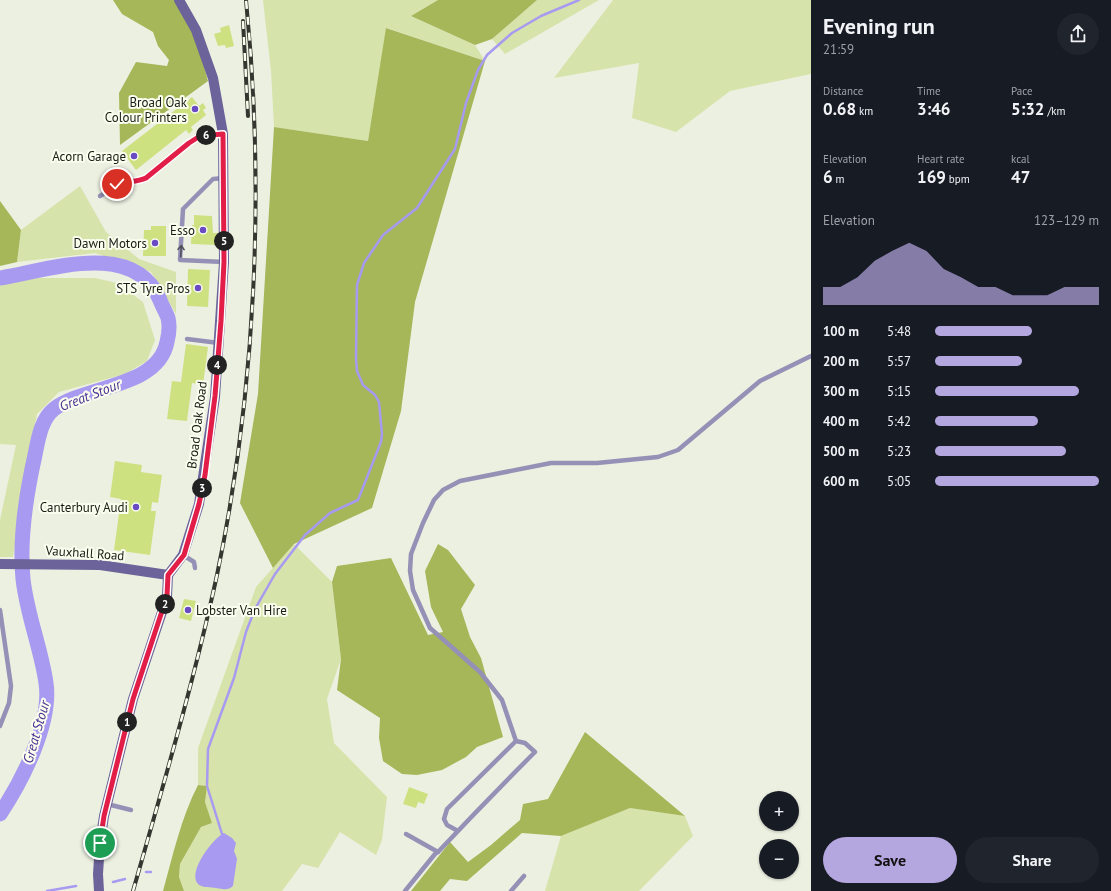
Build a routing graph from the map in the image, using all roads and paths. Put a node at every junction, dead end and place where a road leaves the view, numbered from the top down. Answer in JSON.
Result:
{"nodes":[{"id":1,"x":179,"y":0,"type":"edge"},
{"id":2,"x":223,"y":134,"type":"junction"},
{"id":3,"x":224,"y":178,"type":"junction"},
{"id":4,"x":100,"y":196,"type":"dead end"},
{"id":5,"x":224,"y":262,"type":"junction"},
{"id":6,"x":187,"y":339,"type":"dead end"},
{"id":7,"x":219,"y":343,"type":"junction"},
{"id":8,"x":811,"y":356,"type":"edge"},
{"id":9,"x":184,"y":555,"type":"junction"},
{"id":10,"x":4,"y":564,"type":"edge"},
{"id":11,"x":194,"y":568,"type":"dead end"},
{"id":12,"x":168,"y":575,"type":"junction"},
{"id":13,"x":0,"y":610,"type":"edge"},
{"id":14,"x":0,"y":726,"type":"edge"},
{"id":15,"x":516,"y":741,"type":"junction"},
{"id":16,"x":107,"y":804,"type":"junction"},
{"id":17,"x":131,"y":810,"type":"dead end"},
{"id":18,"x":458,"y":831,"type":"junction"},
{"id":19,"x":406,"y":834,"type":"dead end"},
{"id":20,"x":438,"y":852,"type":"junction"},
{"id":21,"x":524,"y":876,"type":"dead end"},
{"id":22,"x":99,"y":891,"type":"edge"},
{"id":23,"x":405,"y":891,"type":"edge"},
{"id":24,"x":511,"y":891,"type":"edge"}],
"edges":[{"from":1,"to":2,"type":"street","name":"Broad Oak Road"},
{"from":2,"to":3,"type":"street","name":"Broad Oak Road"},
{"from":2,"to":4,"type":"lane"},
{"from":3,"to":5,"type":"street","name":"Broad Oak Road"},
{"from":5,"to":3,"type":"lane","one_way":true},
{"from":5,"to":7,"type":"street","name":"Broad Oak Road"},
{"from":6,"to":7,"type":"lane"},
{"from":7,"to":9,"type":"street","name":"Broad Oak Road"},
{"from":8,"to":15,"type":"lane"},
{"from":9,"to":11,"type":"lane"},
{"from":9,"to":12,"type":"street","name":"Broad Oak Road"},
{"from":10,"to":12,"type":"street","name":"Vauxhall Road"},
{"from":12,"to":16,"type":"street"},
{"from":13,"to":14,"type":"lane"},
{"from":15,"to":18,"type":"lane"},
{"from":15,"to":18,"type":"lane"},
{"from":16,"to":17,"type":"lane"},
{"from":16,"to":22,"type":"street"},
{"from":18,"to":20,"type":"lane"},
{"from":19,"to":20,"type":"lane"},
{"from":20,"to":23,"type":"lane"},
{"from":21,"to":24,"type":"lane"}]}
